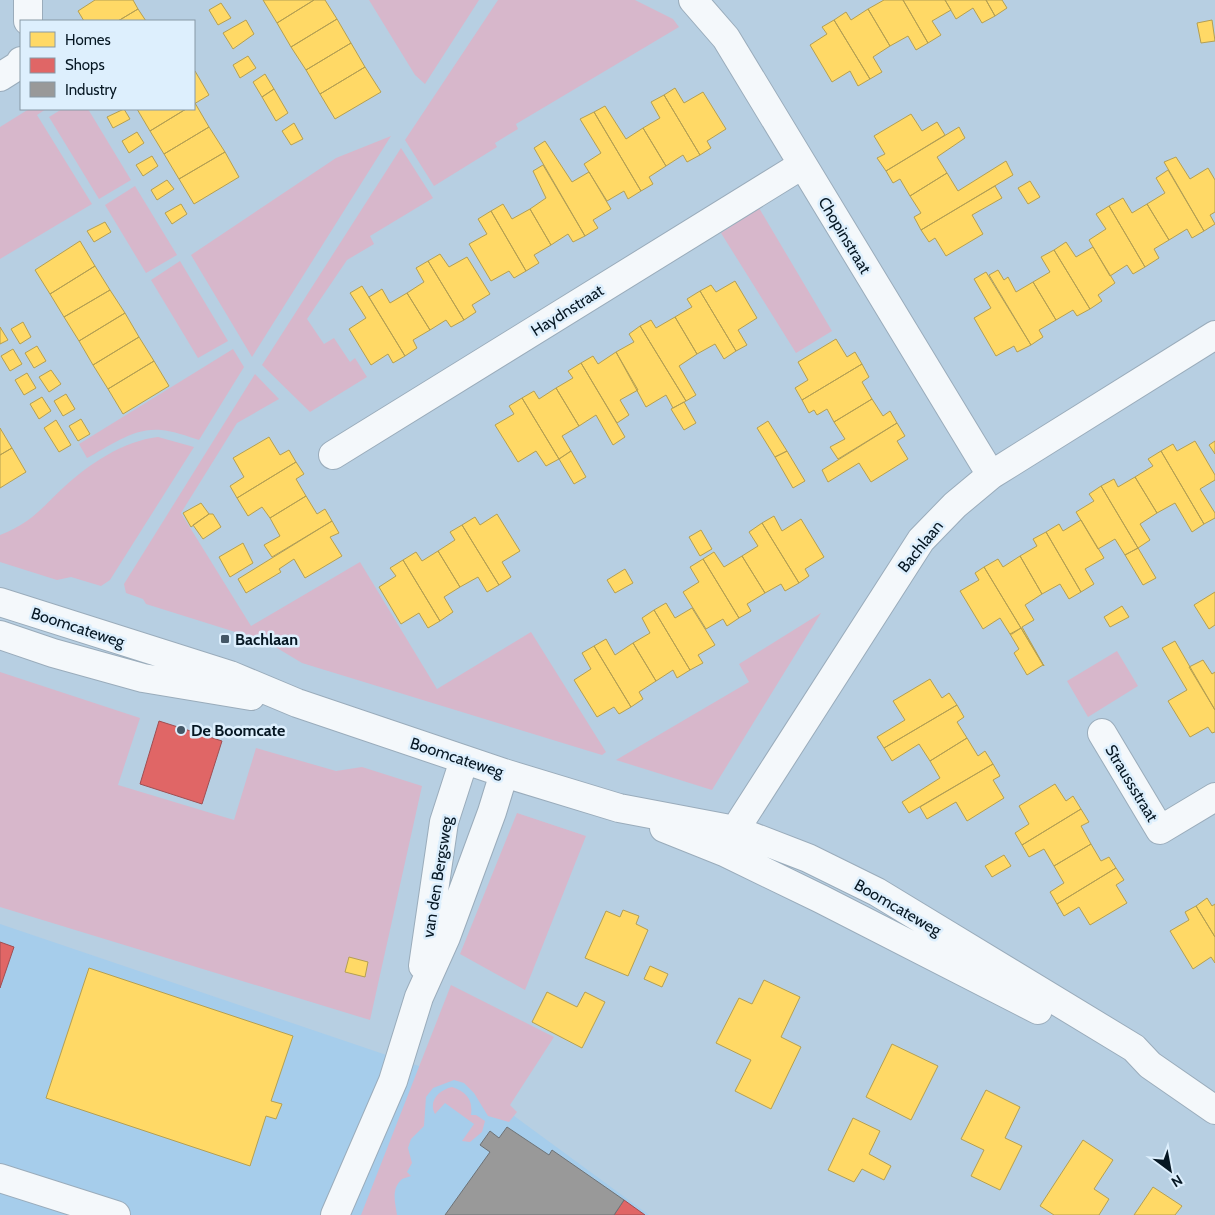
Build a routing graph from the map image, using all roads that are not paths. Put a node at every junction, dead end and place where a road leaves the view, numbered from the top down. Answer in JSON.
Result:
{"nodes":[{"id":1,"x":28,"y":0,"type":"edge"},
{"id":2,"x":708,"y":4,"type":"edge"},
{"id":3,"x":28,"y":20,"type":"edge"},
{"id":4,"x":20,"y":62,"type":"edge"},
{"id":5,"x":0,"y":77,"type":"edge"},
{"id":6,"x":802,"y":165,"type":"junction"},
{"id":7,"x":1215,"y":335,"type":"edge"},
{"id":8,"x":333,"y":455,"type":"dead end"},
{"id":9,"x":991,"y":475,"type":"junction"},
{"id":10,"x":0,"y":602,"type":"edge"},
{"id":11,"x":0,"y":635,"type":"edge"},
{"id":12,"x":297,"y":703,"type":"junction"},
{"id":13,"x":1102,"y":732,"type":"dead end"},
{"id":14,"x":464,"y":760,"type":"junction"},
{"id":15,"x":504,"y":772,"type":"junction"},
{"id":16,"x":1215,"y":797,"type":"edge"},
{"id":17,"x":729,"y":841,"type":"junction"},
{"id":18,"x":419,"y":997,"type":"junction"},
{"id":19,"x":1215,"y":1110,"type":"edge"},
{"id":20,"x":0,"y":1178,"type":"edge"},
{"id":21,"x":116,"y":1215,"type":"edge"},
{"id":22,"x":335,"y":1215,"type":"edge"}],
"edges":[{"from":1,"to":3,"type":"street"},
{"from":2,"to":6,"type":"street","name":"Chopinstraat"},
{"from":4,"to":5,"type":"street"},
{"from":6,"to":8,"type":"street","name":"Haydnstraat"},
{"from":6,"to":9,"type":"street","name":"Chopinstraat"},
{"from":7,"to":9,"type":"street","name":"Bachlaan"},
{"from":9,"to":17,"type":"street","name":"Bachlaan"},
{"from":10,"to":12,"type":"street","name":"Boomcateweg"},
{"from":11,"to":12,"type":"street","name":"Boomcateweg"},
{"from":12,"to":14,"type":"street","name":"Boomcateweg"},
{"from":13,"to":16,"type":"street","name":"Straussstraat"},
{"from":14,"to":15,"type":"street","name":"Boomcateweg"},
{"from":14,"to":18,"type":"street","name":"van den Bergsweg"},
{"from":15,"to":17,"type":"street","name":"Boomcateweg"},
{"from":15,"to":18,"type":"street","name":"van den Bergsweg"},
{"from":17,"to":19,"type":"street","name":"Boomcateweg"},
{"from":18,"to":22,"type":"street","name":"van den Bergsweg"},
{"from":20,"to":21,"type":"street"}]}
